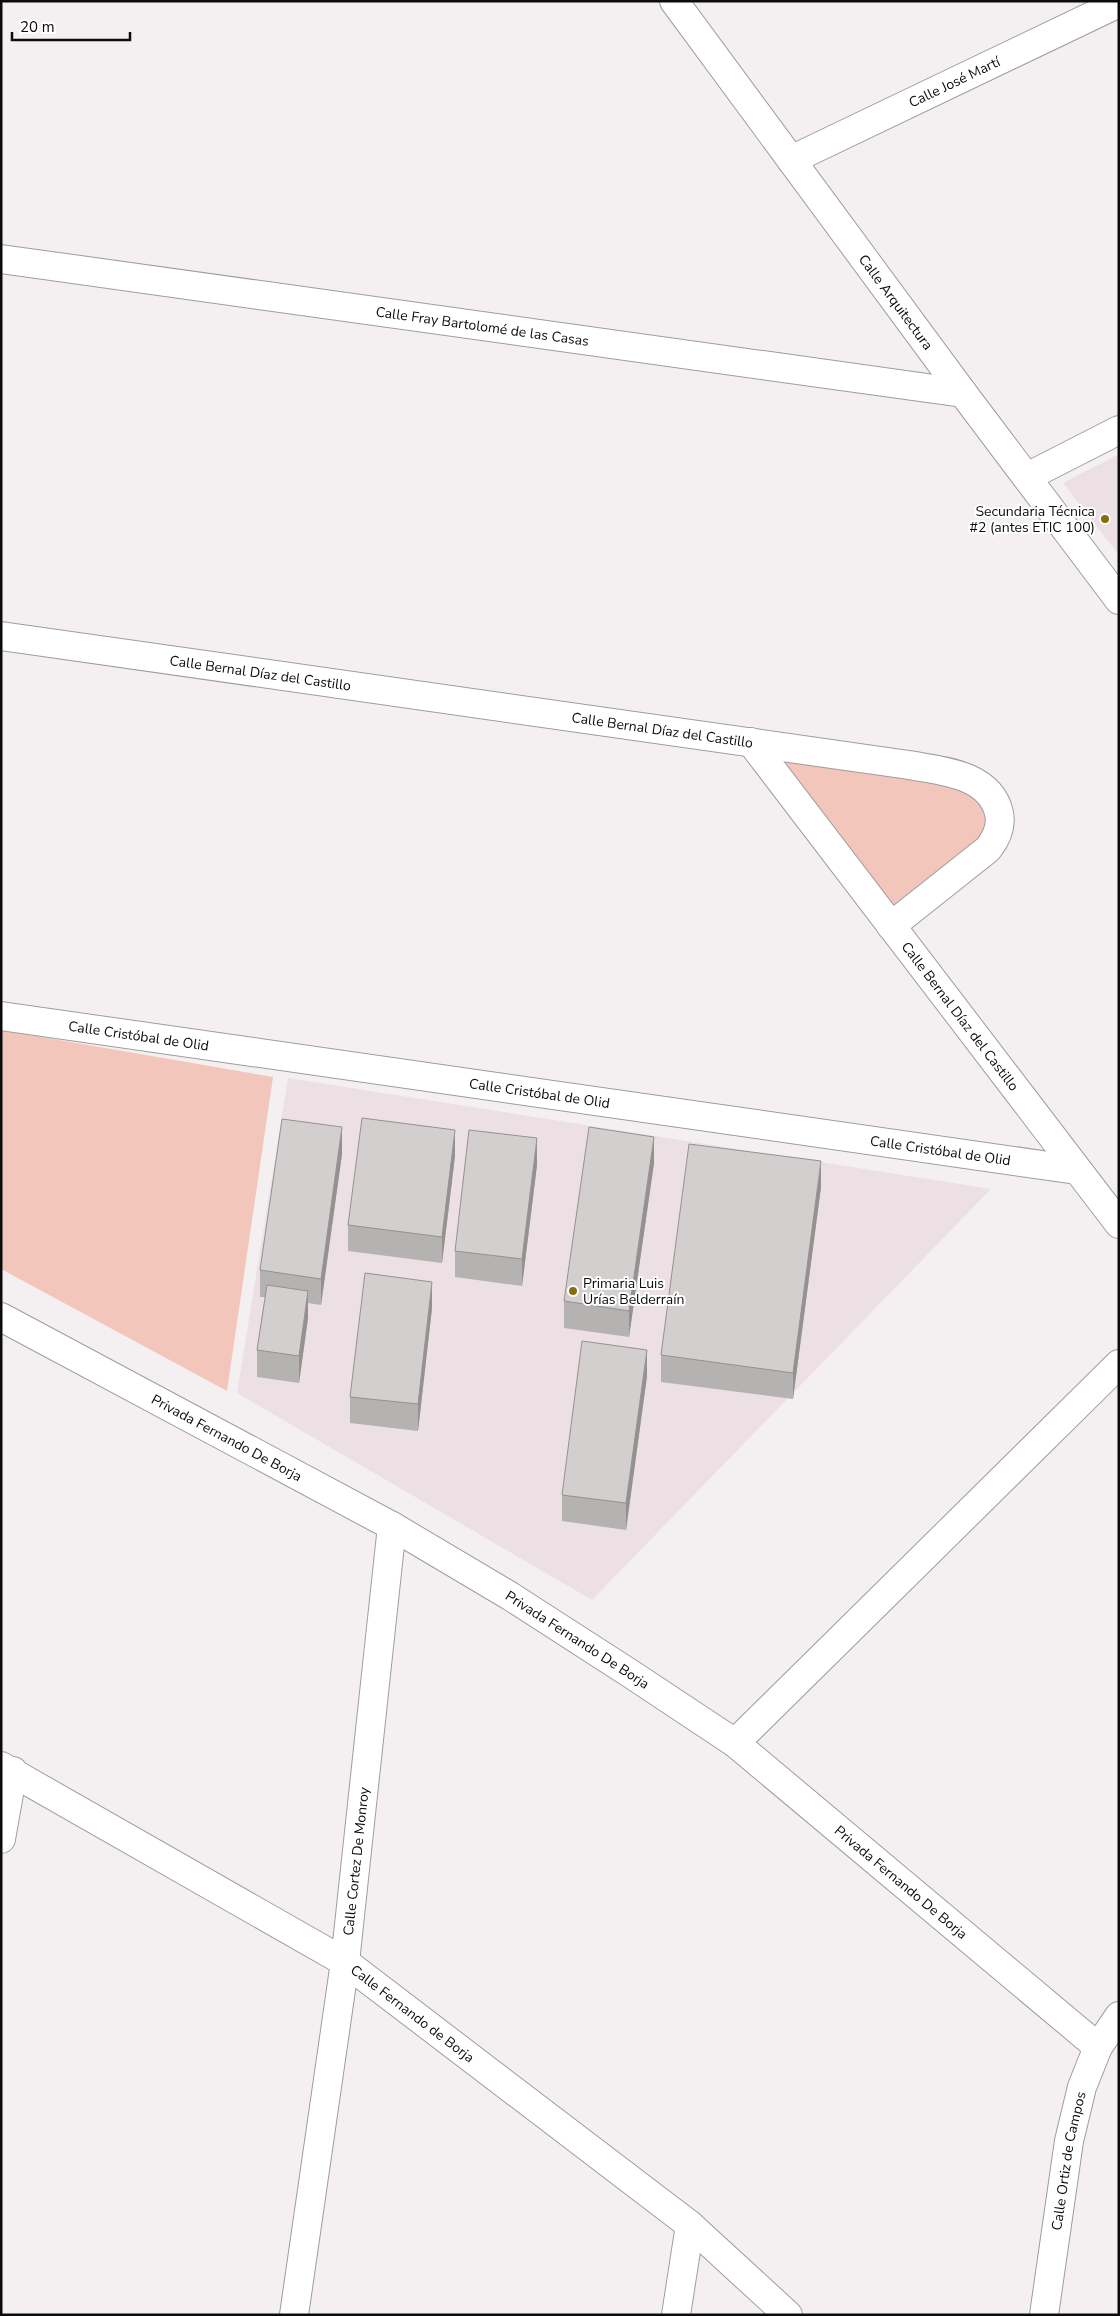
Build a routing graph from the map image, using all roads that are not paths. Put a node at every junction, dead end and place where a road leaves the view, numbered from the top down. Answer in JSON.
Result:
{"nodes":[{"id":1,"x":674,"y":1,"type":"edge"},
{"id":2,"x":1119,"y":3,"type":"edge"},
{"id":3,"x":791,"y":160,"type":"junction"},
{"id":4,"x":1,"y":259,"type":"edge"},
{"id":5,"x":963,"y":393,"type":"junction"},
{"id":6,"x":1119,"y":430,"type":"edge"},
{"id":7,"x":1027,"y":478,"type":"junction"},
{"id":8,"x":1119,"y":600,"type":"edge"},
{"id":9,"x":1,"y":636,"type":"edge"},
{"id":10,"x":751,"y":742,"type":"junction"},
{"id":11,"x":891,"y":926,"type":"junction"},
{"id":12,"x":1,"y":1016,"type":"edge"},
{"id":13,"x":1077,"y":1170,"type":"junction"},
{"id":14,"x":1119,"y":1224,"type":"edge"},
{"id":15,"x":1,"y":1317,"type":"edge"},
{"id":16,"x":1119,"y":1364,"type":"edge"},
{"id":17,"x":392,"y":1526,"type":"junction"},
{"id":18,"x":735,"y":1743,"type":"junction"},
{"id":19,"x":7,"y":1768,"type":"edge"},
{"id":20,"x":1,"y":1839,"type":"edge"},
{"id":21,"x":345,"y":1962,"type":"junction"},
{"id":22,"x":1119,"y":2016,"type":"edge"},
{"id":23,"x":1098,"y":2047,"type":"junction"},
{"id":24,"x":690,"y":2225,"type":"junction"},
{"id":25,"x":294,"y":2315,"type":"edge"},
{"id":26,"x":676,"y":2315,"type":"edge"},
{"id":27,"x":788,"y":2315,"type":"edge"},
{"id":28,"x":1044,"y":2315,"type":"edge"}],
"edges":[{"from":1,"to":3,"type":"street","name":"Calle Arquitectura"},
{"from":2,"to":3,"type":"street","name":"Calle José Martí"},
{"from":3,"to":5,"type":"street","name":"Calle Arquitectura"},
{"from":4,"to":5,"type":"street","name":"Calle Fray Bartolomé de las Casas"},
{"from":5,"to":7,"type":"street","name":"Calle Arquitectura"},
{"from":6,"to":7,"type":"street"},
{"from":7,"to":8,"type":"street","name":"Calle Arquitectura"},
{"from":9,"to":10,"type":"street","name":"Calle Bernal Díaz del Castillo"},
{"from":10,"to":11,"type":"street","name":"Calle Bernal Díaz del Castillo"},
{"from":10,"to":11,"type":"street"},
{"from":11,"to":13,"type":"street","name":"Calle Bernal Díaz del Castillo"},
{"from":12,"to":13,"type":"street","name":"Calle Cristóbal de Olid"},
{"from":13,"to":14,"type":"street","name":"Calle Bernal Díaz del Castillo"},
{"from":15,"to":17,"type":"street","name":"Privada Fernando De Borja"},
{"from":16,"to":18,"type":"street"},
{"from":17,"to":18,"type":"street","name":"Privada Fernando De Borja"},
{"from":17,"to":21,"type":"street","name":"Calle Cortez De Monroy"},
{"from":18,"to":23,"type":"street","name":"Privada Fernando De Borja"},
{"from":19,"to":20,"type":"street"},
{"from":19,"to":21,"type":"street","name":"Calle Fernando de Borja"},
{"from":21,"to":24,"type":"street","name":"Calle Fernando de Borja"},
{"from":21,"to":25,"type":"street","name":"Calle Cortez De Monroy"},
{"from":22,"to":23,"type":"street","name":"Calle Ortiz de Campos"},
{"from":23,"to":28,"type":"street","name":"Calle Ortiz de Campos"},
{"from":24,"to":26,"type":"street"},
{"from":24,"to":27,"type":"street","name":"Calle Fernando de Borja"}]}
